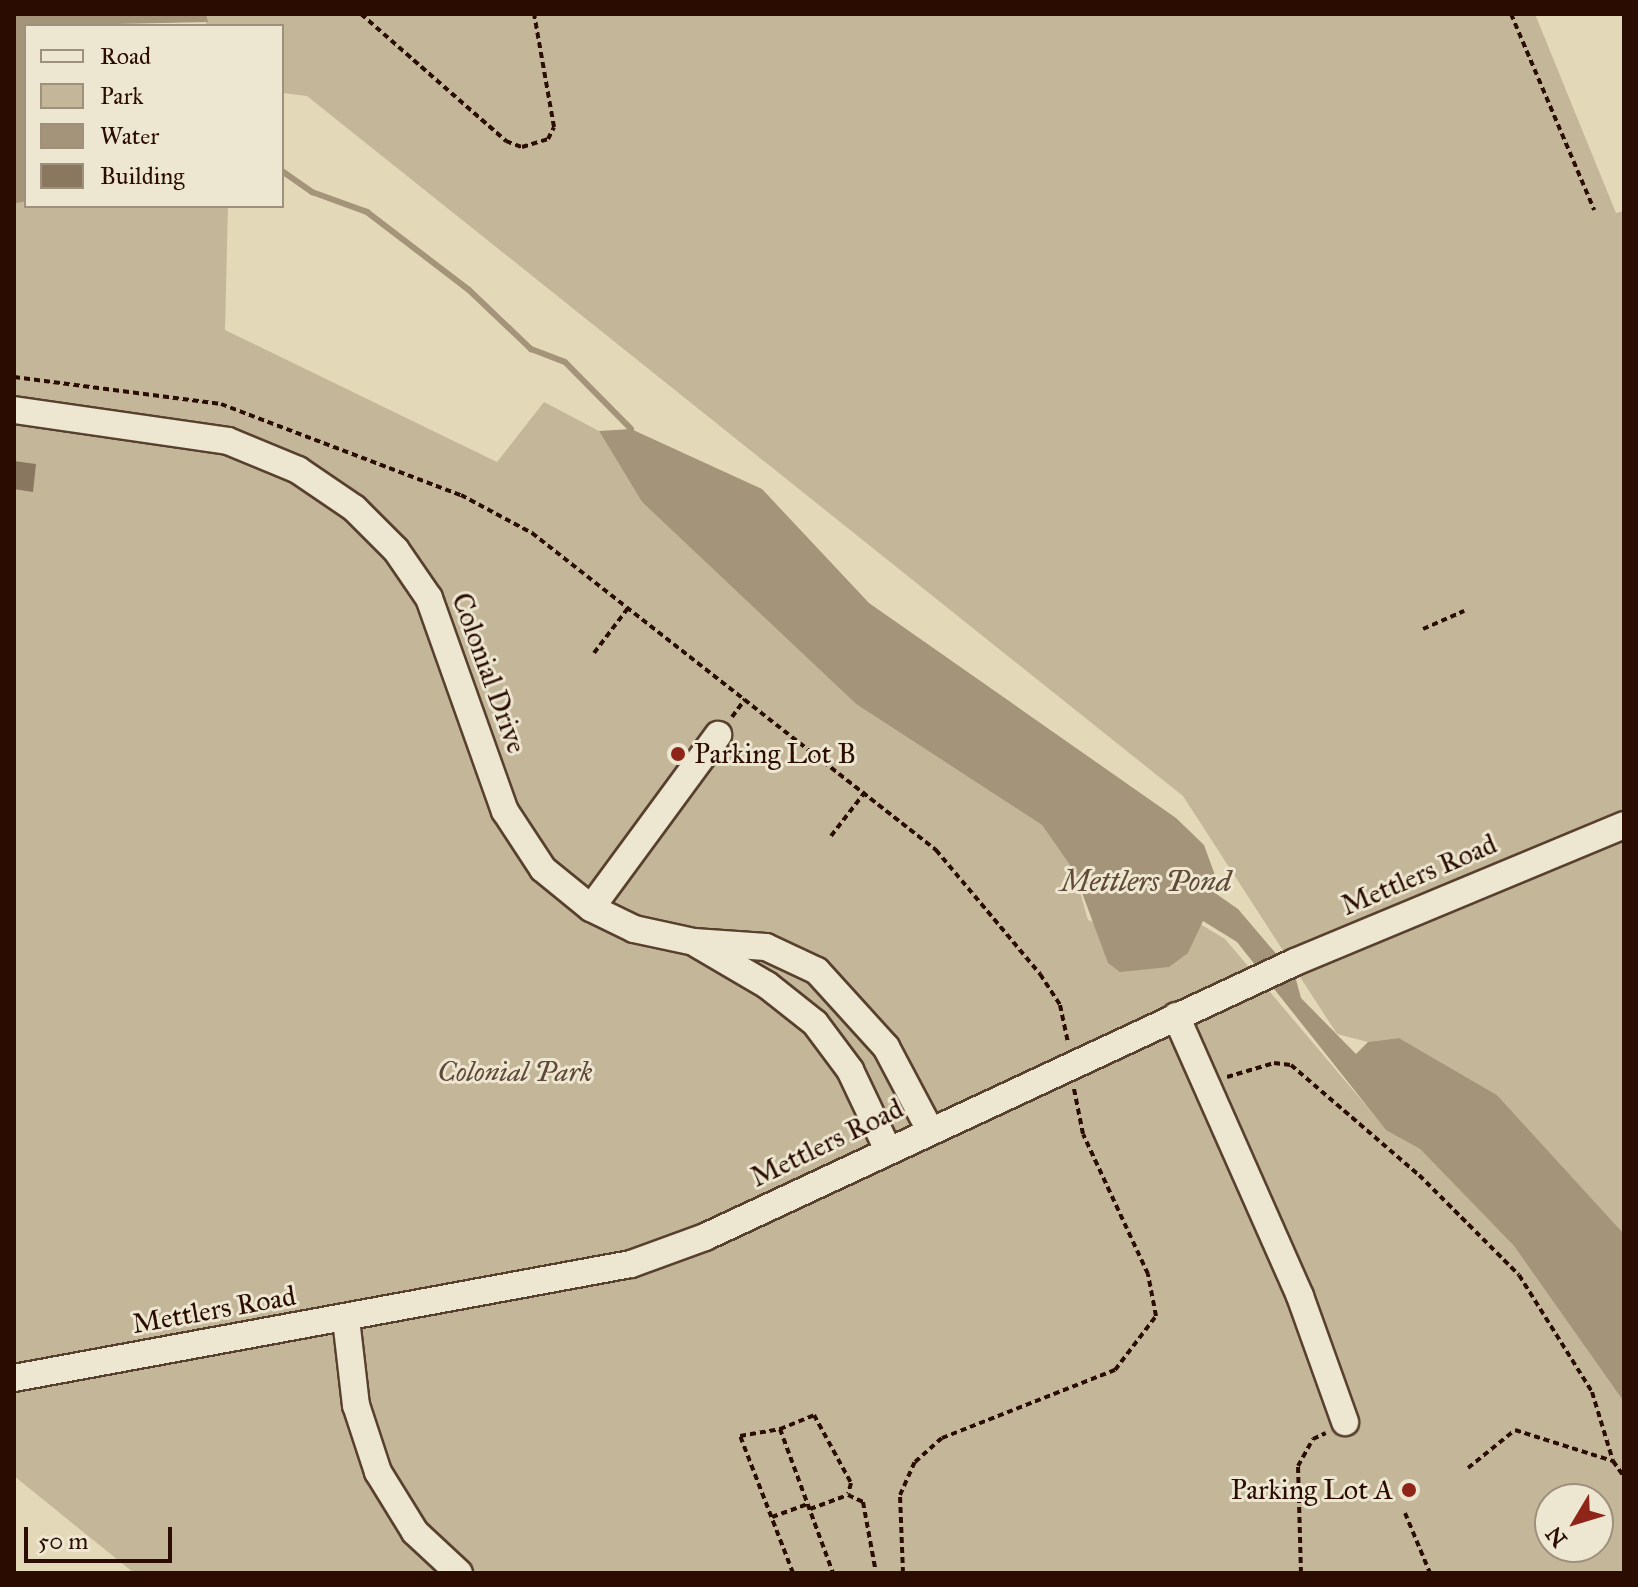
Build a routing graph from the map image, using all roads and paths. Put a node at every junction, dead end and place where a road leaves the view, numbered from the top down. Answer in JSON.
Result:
{"nodes":[{"id":1,"x":361,"y":14,"type":"edge"},
{"id":2,"x":534,"y":14,"type":"edge"},
{"id":3,"x":1511,"y":14,"type":"edge"},
{"id":4,"x":1594,"y":210,"type":"dead end"},
{"id":5,"x":14,"y":377,"type":"edge"},
{"id":6,"x":14,"y":410,"type":"edge"},
{"id":7,"x":628,"y":608,"type":"junction"},
{"id":8,"x":1464,"y":611,"type":"dead end"},
{"id":9,"x":1423,"y":629,"type":"dead end"},
{"id":10,"x":594,"y":653,"type":"dead end"},
{"id":11,"x":718,"y":735,"type":"dead end"},
{"id":12,"x":865,"y":792,"type":"junction"},
{"id":13,"x":1624,"y":825,"type":"edge"},
{"id":14,"x":831,"y":836,"type":"dead end"},
{"id":15,"x":591,"y":908,"type":"junction"},
{"id":16,"x":694,"y":942,"type":"junction"},
{"id":17,"x":1176,"y":1016,"type":"junction"},
{"id":18,"x":1069,"y":1053,"type":"dead end"},
{"id":19,"x":1073,"y":1078,"type":"dead end"},
{"id":20,"x":1206,"y":1083,"type":"junction"},
{"id":21,"x":930,"y":1130,"type":"junction"},
{"id":22,"x":888,"y":1150,"type":"junction"},
{"id":23,"x":346,"y":1319,"type":"junction"},
{"id":24,"x":14,"y":1378,"type":"edge"},
{"id":25,"x":1345,"y":1422,"type":"joint"},
{"id":26,"x":780,"y":1429,"type":"junction"},
{"id":27,"x":1613,"y":1461,"type":"junction"},
{"id":28,"x":1468,"y":1468,"type":"dead end"},
{"id":29,"x":1624,"y":1477,"type":"edge"},
{"id":30,"x":848,"y":1495,"type":"junction"},
{"id":31,"x":809,"y":1506,"type":"junction"},
{"id":32,"x":1405,"y":1513,"type":"dead end"},
{"id":33,"x":772,"y":1517,"type":"junction"},
{"id":34,"x":459,"y":1573,"type":"edge"},
{"id":35,"x":793,"y":1573,"type":"edge"},
{"id":36,"x":833,"y":1573,"type":"edge"},
{"id":37,"x":876,"y":1573,"type":"edge"},
{"id":38,"x":903,"y":1573,"type":"edge"},
{"id":39,"x":1301,"y":1573,"type":"edge"},
{"id":40,"x":1430,"y":1573,"type":"edge"}],
"edges":[{"from":1,"to":2,"type":"path"},
{"from":3,"to":4,"type":"path"},
{"from":5,"to":7,"type":"path"},
{"from":6,"to":15,"type":"street","name":"Colonial Drive"},
{"from":7,"to":10,"type":"path"},
{"from":7,"to":12,"type":"path"},
{"from":8,"to":9,"type":"path"},
{"from":11,"to":15,"type":"street"},
{"from":12,"to":14,"type":"path"},
{"from":12,"to":18,"type":"path"},
{"from":13,"to":17,"type":"street","name":"Mettlers Road"},
{"from":15,"to":16,"type":"street","name":"Colonial Drive"},
{"from":16,"to":21,"type":"street","name":"Colonial Drive"},
{"from":16,"to":22,"type":"street","name":"Colonial Drive"},
{"from":17,"to":20,"type":"street"},
{"from":17,"to":21,"type":"street","name":"Mettlers Road"},
{"from":19,"to":38,"type":"path"},
{"from":20,"to":25,"type":"street"},
{"from":20,"to":27,"type":"path"},
{"from":21,"to":22,"type":"street","name":"Mettlers Road"},
{"from":22,"to":23,"type":"street","name":"Mettlers Road"},
{"from":23,"to":24,"type":"street","name":"Mettlers Road"},
{"from":23,"to":34,"type":"street"},
{"from":25,"to":39,"type":"path"},
{"from":26,"to":30,"type":"path"},
{"from":26,"to":31,"type":"path"},
{"from":26,"to":33,"type":"path"},
{"from":27,"to":28,"type":"path"},
{"from":27,"to":29,"type":"path"},
{"from":30,"to":31,"type":"path"},
{"from":30,"to":37,"type":"path"},
{"from":31,"to":33,"type":"path"},
{"from":31,"to":36,"type":"path"},
{"from":32,"to":40,"type":"path"},
{"from":33,"to":35,"type":"path"}]}
